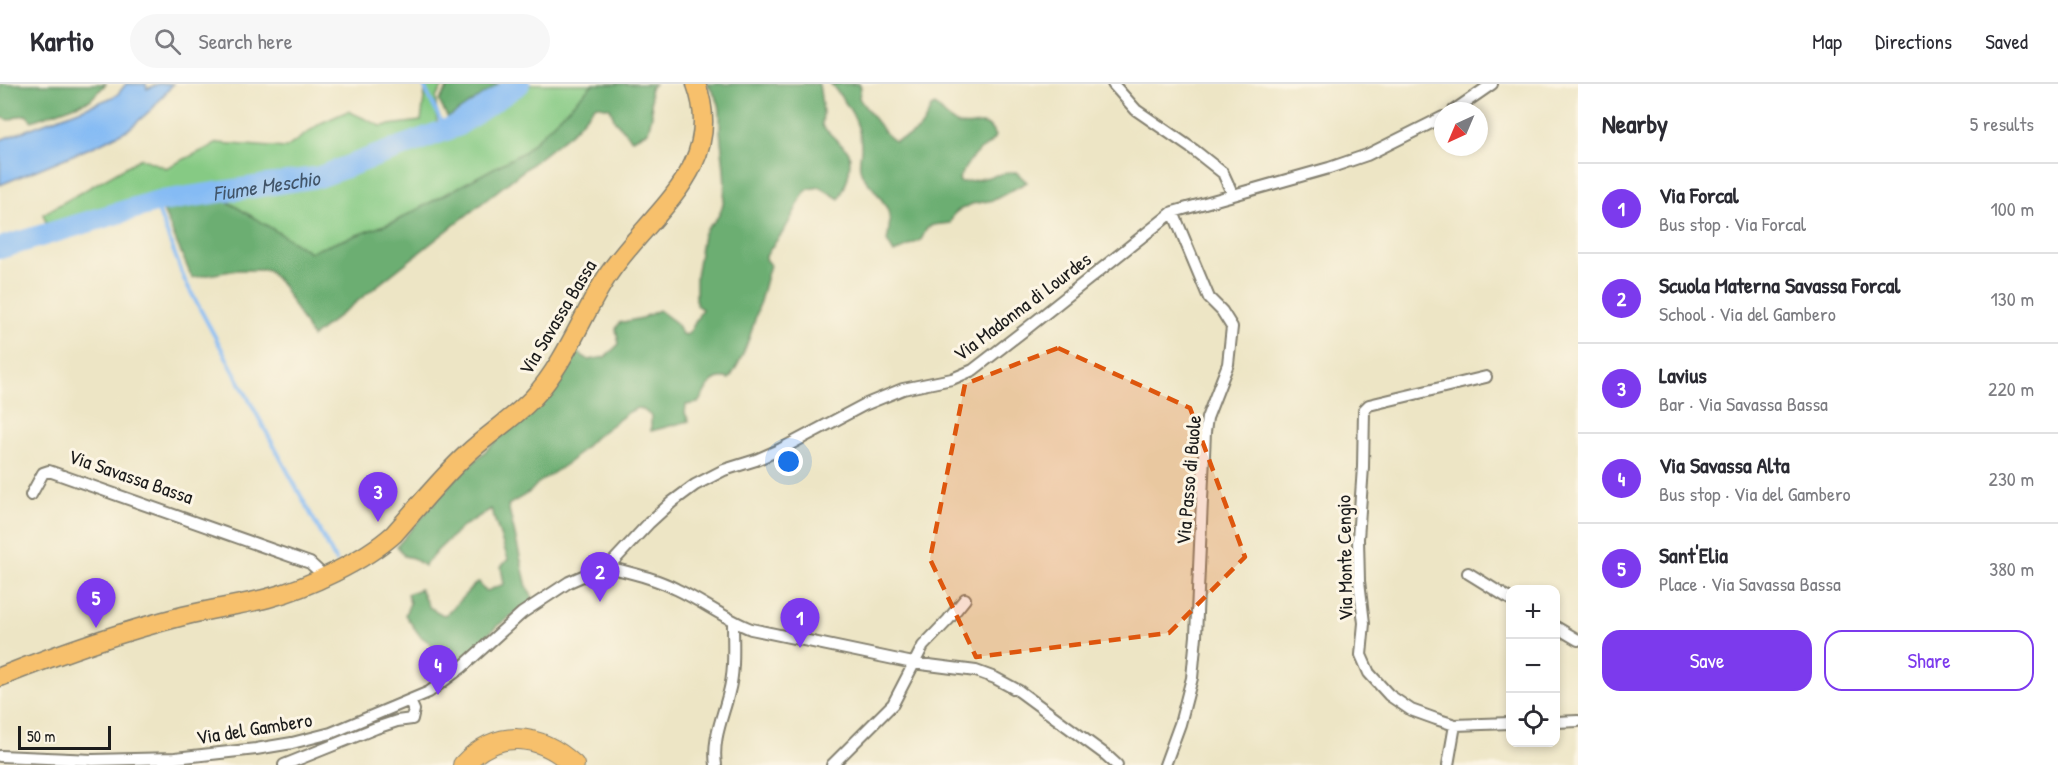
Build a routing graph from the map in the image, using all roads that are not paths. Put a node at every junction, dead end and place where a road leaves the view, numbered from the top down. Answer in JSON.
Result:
{"nodes":[{"id":1,"x":696,"y":84,"type":"edge"},
{"id":2,"x":1113,"y":84,"type":"edge"},
{"id":3,"x":1492,"y":84,"type":"edge"},
{"id":4,"x":1466,"y":102,"type":"edge"},
{"id":5,"x":1434,"y":121,"type":"edge"},
{"id":6,"x":1233,"y":195,"type":"junction"},
{"id":7,"x":1173,"y":212,"type":"junction"},
{"id":8,"x":1486,"y":377,"type":"dead end"},
{"id":9,"x":31,"y":495,"type":"dead end"},
{"id":10,"x":608,"y":567,"type":"junction"},
{"id":11,"x":1468,"y":573,"type":"dead end"},
{"id":12,"x":325,"y":577,"type":"junction"},
{"id":13,"x":1506,"y":597,"type":"edge"},
{"id":14,"x":965,"y":599,"type":"dead end"},
{"id":15,"x":734,"y":622,"type":"junction"},
{"id":16,"x":1560,"y":629,"type":"edge"},
{"id":17,"x":1578,"y":640,"type":"edge"},
{"id":18,"x":913,"y":663,"type":"junction"},
{"id":19,"x":0,"y":677,"type":"edge"},
{"id":20,"x":410,"y":701,"type":"junction"},
{"id":21,"x":1578,"y":721,"type":"edge"},
{"id":22,"x":1560,"y":722,"type":"edge"},
{"id":23,"x":1506,"y":723,"type":"edge"},
{"id":24,"x":1455,"y":725,"type":"junction"},
{"id":25,"x":0,"y":756,"type":"edge"},
{"id":26,"x":284,"y":765,"type":"edge"},
{"id":27,"x":463,"y":765,"type":"edge"},
{"id":28,"x":574,"y":765,"type":"edge"},
{"id":29,"x":716,"y":765,"type":"edge"},
{"id":30,"x":832,"y":765,"type":"edge"},
{"id":31,"x":1117,"y":765,"type":"edge"},
{"id":32,"x":1165,"y":765,"type":"edge"},
{"id":33,"x":1448,"y":765,"type":"edge"}],
"edges":[{"from":1,"to":12,"type":"main road","name":"Via Savassa Bassa"},
{"from":2,"to":6,"type":"street"},
{"from":3,"to":4,"type":"street"},
{"from":5,"to":6,"type":"street","name":"Via Madonna di Lourdes"},
{"from":6,"to":7,"type":"street","name":"Via Madonna di Lourdes"},
{"from":7,"to":10,"type":"street","name":"Via Madonna di Lourdes"},
{"from":7,"to":32,"type":"street","name":"Via Passo di Buole"},
{"from":8,"to":24,"type":"street","name":"Via Monte Cengio"},
{"from":9,"to":12,"type":"street","name":"Via Savassa Bassa"},
{"from":10,"to":15,"type":"street"},
{"from":10,"to":20,"type":"street","name":"Via del Gambero"},
{"from":11,"to":13,"type":"street"},
{"from":12,"to":19,"type":"main road","name":"Via Savassa Bassa"},
{"from":14,"to":18,"type":"street"},
{"from":15,"to":18,"type":"street"},
{"from":15,"to":29,"type":"street"},
{"from":16,"to":17,"type":"street"},
{"from":18,"to":30,"type":"street"},
{"from":18,"to":31,"type":"street"},
{"from":20,"to":25,"type":"street","name":"Via del Gambero"},
{"from":20,"to":26,"type":"street"},
{"from":21,"to":22,"type":"street"},
{"from":23,"to":24,"type":"street","name":"Via Monte Cengio"},
{"from":24,"to":33,"type":"street"},
{"from":27,"to":28,"type":"highway"}]}
